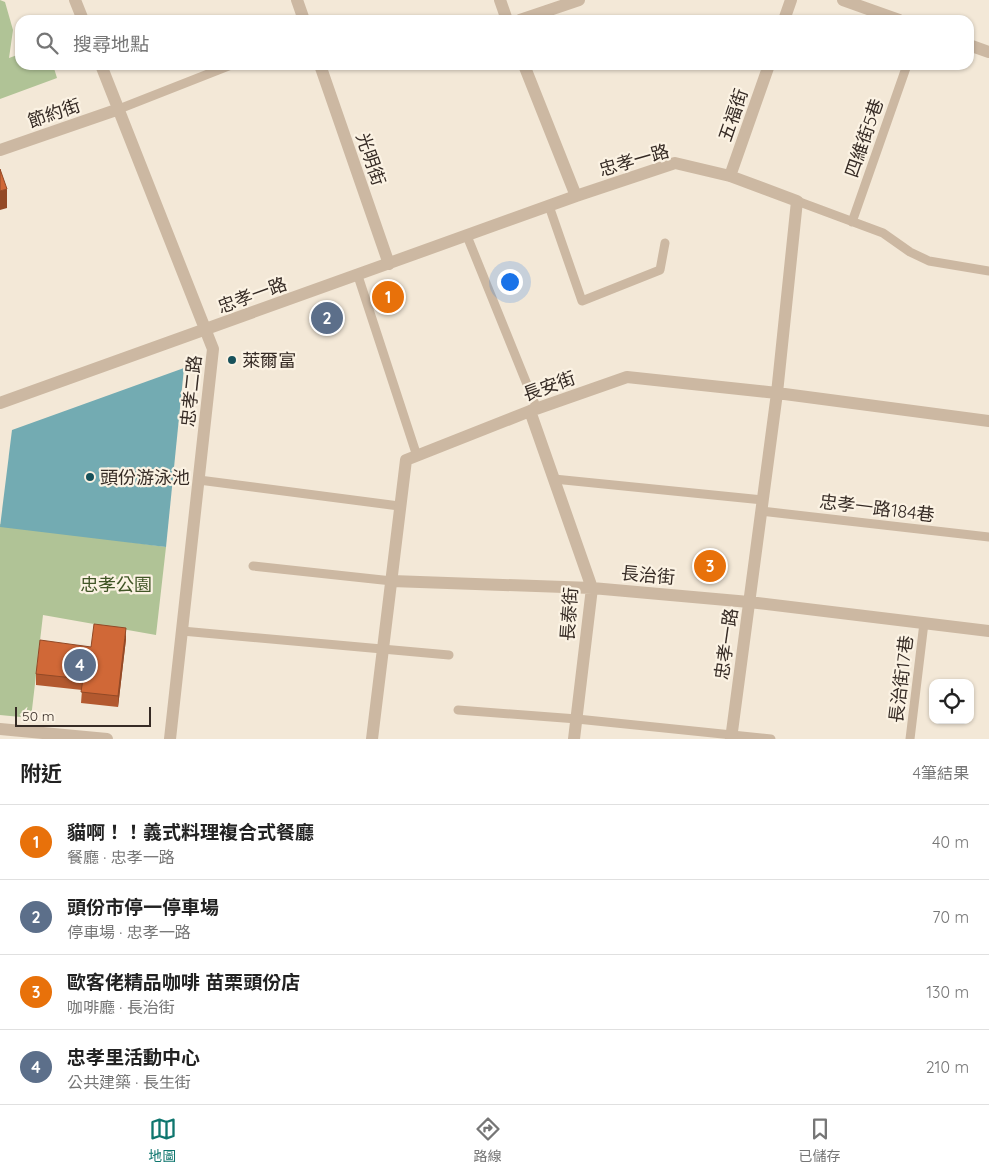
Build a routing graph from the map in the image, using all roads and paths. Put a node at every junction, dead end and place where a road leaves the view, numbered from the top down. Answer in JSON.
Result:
{"nodes":[{"id":1,"x":75,"y":0,"type":"edge"},
{"id":2,"x":297,"y":0,"type":"edge"},
{"id":3,"x":500,"y":0,"type":"edge"},
{"id":4,"x":579,"y":0,"type":"edge"},
{"id":5,"x":791,"y":0,"type":"edge"},
{"id":6,"x":843,"y":0,"type":"edge"},
{"id":7,"x":81,"y":15,"type":"edge"},
{"id":8,"x":302,"y":15,"type":"edge"},
{"id":9,"x":505,"y":15,"type":"edge"},
{"id":10,"x":535,"y":15,"type":"edge"},
{"id":11,"x":786,"y":15,"type":"edge"},
{"id":12,"x":885,"y":15,"type":"edge"},
{"id":13,"x":974,"y":47,"type":"edge"},
{"id":14,"x":989,"y":52,"type":"edge"},
{"id":15,"x":104,"y":70,"type":"edge"},
{"id":16,"x":218,"y":70,"type":"edge"},
{"id":17,"x":322,"y":70,"type":"edge"},
{"id":18,"x":526,"y":70,"type":"edge"},
{"id":19,"x":766,"y":70,"type":"edge"},
{"id":20,"x":905,"y":70,"type":"edge"},
{"id":21,"x":119,"y":108,"type":"junction"},
{"id":22,"x":0,"y":150,"type":"edge"},
{"id":23,"x":730,"y":176,"type":"junction"},
{"id":24,"x":576,"y":196,"type":"junction"},
{"id":25,"x":797,"y":201,"type":"junction"},
{"id":26,"x":549,"y":206,"type":"junction"},
{"id":27,"x":852,"y":222,"type":"junction"},
{"id":28,"x":467,"y":236,"type":"junction"},
{"id":29,"x":665,"y":243,"type":"dead end"},
{"id":30,"x":389,"y":264,"type":"junction"},
{"id":31,"x":989,"y":271,"type":"edge"},
{"id":32,"x":358,"y":276,"type":"junction"},
{"id":33,"x":206,"y":330,"type":"junction"},
{"id":34,"x":777,"y":393,"type":"junction"},
{"id":35,"x":0,"y":404,"type":"edge"},
{"id":36,"x":533,"y":410,"type":"junction"},
{"id":37,"x":989,"y":421,"type":"edge"},
{"id":38,"x":417,"y":456,"type":"junction"},
{"id":39,"x":554,"y":479,"type":"junction"},
{"id":40,"x":199,"y":480,"type":"junction"},
{"id":41,"x":762,"y":505,"type":"junction"},
{"id":42,"x":399,"y":506,"type":"junction"},
{"id":43,"x":989,"y":537,"type":"edge"},
{"id":44,"x":253,"y":566,"type":"dead end"},
{"id":45,"x":392,"y":581,"type":"junction"},
{"id":46,"x":592,"y":588,"type":"junction"},
{"id":47,"x":749,"y":602,"type":"junction"},
{"id":48,"x":924,"y":623,"type":"junction"},
{"id":49,"x":989,"y":630,"type":"edge"},
{"id":50,"x":182,"y":631,"type":"junction"},
{"id":51,"x":383,"y":649,"type":"junction"},
{"id":52,"x":449,"y":655,"type":"dead end"},
{"id":53,"x":458,"y":710,"type":"dead end"},
{"id":54,"x":577,"y":719,"type":"junction"},
{"id":55,"x":0,"y":729,"type":"edge"},
{"id":56,"x":43,"y":736,"type":"edge"},
{"id":57,"x":731,"y":738,"type":"edge"},
{"id":58,"x":107,"y":739,"type":"edge"},
{"id":59,"x":170,"y":739,"type":"edge"},
{"id":60,"x":372,"y":739,"type":"edge"},
{"id":61,"x":574,"y":739,"type":"edge"},
{"id":62,"x":771,"y":739,"type":"edge"},
{"id":63,"x":910,"y":739,"type":"edge"}],
"edges":[{"from":1,"to":7,"type":"street"},
{"from":2,"to":8,"type":"street"},
{"from":3,"to":9,"type":"street"},
{"from":4,"to":10,"type":"street"},
{"from":5,"to":11,"type":"street"},
{"from":6,"to":12,"type":"street"},
{"from":13,"to":14,"type":"street"},
{"from":15,"to":21,"type":"street","name":"忠孝二路"},
{"from":16,"to":21,"type":"lane"},
{"from":17,"to":30,"type":"street","name":"光明街"},
{"from":18,"to":24,"type":"street"},
{"from":19,"to":23,"type":"street","name":"五福街"},
{"from":20,"to":27,"type":"lane","name":"四維街5巷"},
{"from":21,"to":22,"type":"street","name":"節約街"},
{"from":21,"to":33,"type":"street","name":"忠孝二路"},
{"from":23,"to":24,"type":"street","name":"忠孝一路"},
{"from":23,"to":25,"type":"street","name":"忠孝一路"},
{"from":24,"to":26,"type":"street","name":"忠孝一路"},
{"from":25,"to":27,"type":"lane"},
{"from":25,"to":34,"type":"street","name":"忠孝一路"},
{"from":26,"to":28,"type":"street","name":"忠孝一路"},
{"from":26,"to":29,"type":"lane"},
{"from":27,"to":31,"type":"lane"},
{"from":28,"to":30,"type":"street","name":"忠孝一路"},
{"from":28,"to":36,"type":"lane"},
{"from":30,"to":32,"type":"street","name":"忠孝一路"},
{"from":32,"to":33,"type":"street","name":"忠孝一路"},
{"from":32,"to":38,"type":"lane"},
{"from":33,"to":35,"type":"street","name":"忠孝一路"},
{"from":33,"to":40,"type":"street","name":"忠孝二路"},
{"from":34,"to":36,"type":"street","name":"長安街"},
{"from":34,"to":37,"type":"street","name":"長安街"},
{"from":34,"to":41,"type":"street","name":"忠孝一路"},
{"from":36,"to":38,"type":"street","name":"長安街"},
{"from":36,"to":39,"type":"street","name":"長泰街"},
{"from":38,"to":42,"type":"street"},
{"from":39,"to":41,"type":"lane","name":"忠孝一路184巷"},
{"from":39,"to":46,"type":"street","name":"長泰街"},
{"from":40,"to":42,"type":"lane"},
{"from":40,"to":50,"type":"street","name":"忠孝二路"},
{"from":41,"to":43,"type":"lane","name":"忠孝一路184巷"},
{"from":41,"to":47,"type":"street","name":"忠孝一路"},
{"from":42,"to":45,"type":"street"},
{"from":44,"to":45,"type":"lane"},
{"from":45,"to":46,"type":"street","name":"長治街"},
{"from":45,"to":51,"type":"street"},
{"from":46,"to":47,"type":"street","name":"長治街"},
{"from":46,"to":54,"type":"street","name":"長泰街"},
{"from":47,"to":48,"type":"street","name":"長治街"},
{"from":47,"to":57,"type":"street","name":"忠孝一路"},
{"from":48,"to":49,"type":"street","name":"長治街"},
{"from":48,"to":63,"type":"lane","name":"長治街17巷"},
{"from":50,"to":51,"type":"lane"},
{"from":50,"to":59,"type":"street","name":"忠孝二路"},
{"from":51,"to":52,"type":"lane"},
{"from":51,"to":60,"type":"street"},
{"from":53,"to":54,"type":"lane"},
{"from":54,"to":57,"type":"lane"},
{"from":54,"to":61,"type":"street","name":"長泰街"},
{"from":55,"to":56,"type":"street"},
{"from":56,"to":58,"type":"street"},
{"from":57,"to":62,"type":"lane"}]}
